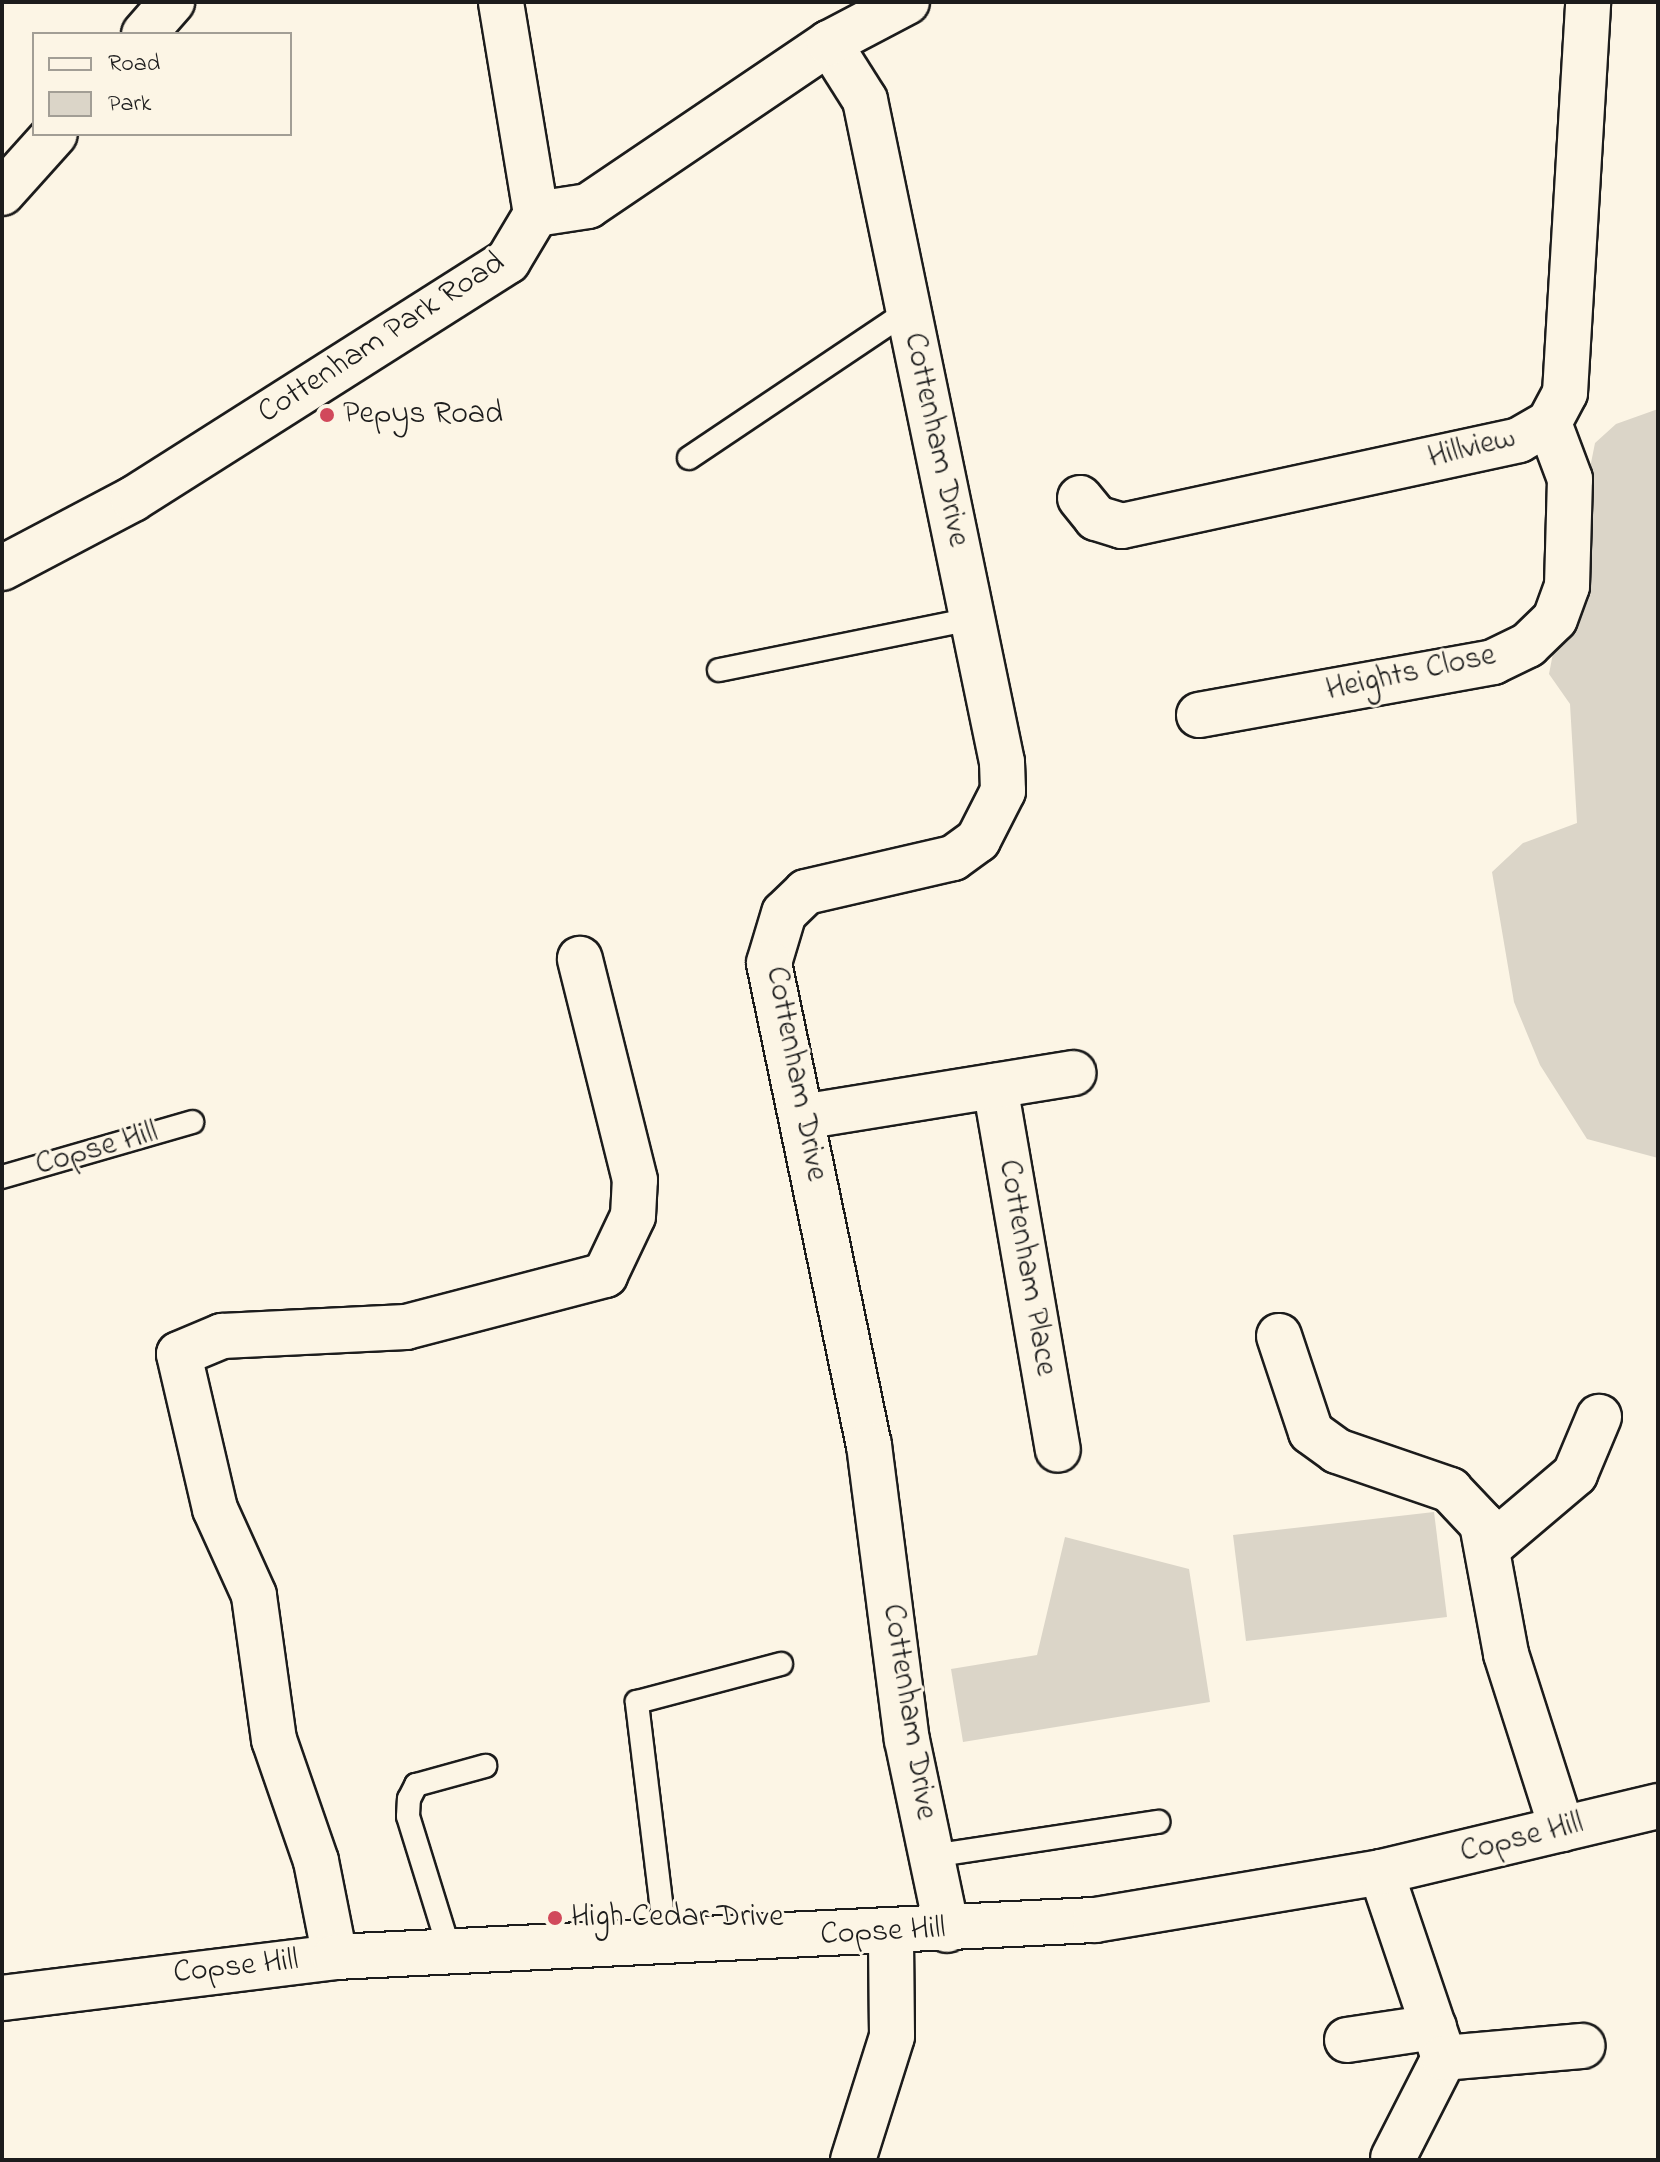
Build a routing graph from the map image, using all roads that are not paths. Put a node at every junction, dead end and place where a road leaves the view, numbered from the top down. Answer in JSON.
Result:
{"nodes":[{"id":1,"x":172,"y":2,"type":"edge"},
{"id":2,"x":501,"y":2,"type":"edge"},
{"id":3,"x":907,"y":2,"type":"edge"},
{"id":4,"x":1588,"y":2,"type":"edge"},
{"id":5,"x":146,"y":32,"type":"edge"},
{"id":6,"x":829,"y":43,"type":"junction"},
{"id":7,"x":53,"y":136,"type":"edge"},
{"id":8,"x":2,"y":193,"type":"edge"},
{"id":9,"x":536,"y":214,"type":"junction"},
{"id":10,"x":908,"y":311,"type":"junction"},
{"id":11,"x":1549,"y":423,"type":"junction"},
{"id":12,"x":689,"y":458,"type":"dead end"},
{"id":13,"x":1080,"y":498,"type":"dead end"},
{"id":14,"x":2,"y":568,"type":"edge"},
{"id":15,"x":972,"y":619,"type":"junction"},
{"id":16,"x":719,"y":670,"type":"dead end"},
{"id":17,"x":1199,"y":715,"type":"dead end"},
{"id":18,"x":580,"y":959,"type":"dead end"},
{"id":19,"x":1073,"y":1073,"type":"dead end"},
{"id":20,"x":995,"y":1086,"type":"junction"},
{"id":21,"x":802,"y":1117,"type":"junction"},
{"id":22,"x":192,"y":1122,"type":"dead end"},
{"id":23,"x":2,"y":1177,"type":"edge"},
{"id":24,"x":1279,"y":1336,"type":"dead end"},
{"id":25,"x":1599,"y":1417,"type":"dead end"},
{"id":26,"x":1058,"y":1450,"type":"dead end"},
{"id":27,"x":1489,"y":1547,"type":"junction"},
{"id":28,"x":781,"y":1664,"type":"dead end"},
{"id":29,"x":485,"y":1766,"type":"dead end"},
{"id":30,"x":1658,"y":1806,"type":"edge"},
{"id":31,"x":1158,"y":1822,"type":"dead end"},
{"id":32,"x":1562,"y":1829,"type":"junction"},
{"id":33,"x":932,"y":1856,"type":"junction"},
{"id":34,"x":1381,"y":1872,"type":"junction"},
{"id":35,"x":947,"y":1930,"type":"junction"},
{"id":36,"x":891,"y":1933,"type":"junction"},
{"id":37,"x":666,"y":1943,"type":"junction"},
{"id":38,"x":450,"y":1952,"type":"junction"},
{"id":39,"x":335,"y":1957,"type":"junction"},
{"id":40,"x":2,"y":1998,"type":"edge"},
{"id":41,"x":1347,"y":2040,"type":"dead end"},
{"id":42,"x":1439,"y":2043,"type":"junction"},
{"id":43,"x":1582,"y":2046,"type":"dead end"},
{"id":44,"x":1393,"y":2158,"type":"dead end"},
{"id":45,"x":853,"y":2160,"type":"edge"}],
"edges":[{"from":1,"to":5,"type":"street"},
{"from":2,"to":9,"type":"street"},
{"from":3,"to":6,"type":"street"},
{"from":4,"to":11,"type":"street","name":"Hillview"},
{"from":6,"to":9,"type":"street"},
{"from":6,"to":10,"type":"street","name":"Cottenham Drive"},
{"from":7,"to":8,"type":"street"},
{"from":9,"to":14,"type":"street","name":"Cottenham Park Road"},
{"from":10,"to":12,"type":"lane"},
{"from":10,"to":15,"type":"street","name":"Cottenham Drive"},
{"from":11,"to":13,"type":"street","name":"Hillview"},
{"from":11,"to":17,"type":"street","name":"Heights Close"},
{"from":15,"to":16,"type":"lane"},
{"from":15,"to":21,"type":"street","name":"Cottenham Drive"},
{"from":18,"to":39,"type":"street"},
{"from":19,"to":20,"type":"street"},
{"from":20,"to":21,"type":"street"},
{"from":20,"to":26,"type":"street","name":"Cottenham Place"},
{"from":21,"to":33,"type":"street","name":"Cottenham Drive"},
{"from":22,"to":23,"type":"lane","name":"Copse Hill"},
{"from":24,"to":27,"type":"street"},
{"from":25,"to":27,"type":"street"},
{"from":27,"to":32,"type":"street"},
{"from":28,"to":37,"type":"lane"},
{"from":29,"to":38,"type":"lane"},
{"from":30,"to":32,"type":"street","name":"Copse Hill"},
{"from":31,"to":33,"type":"lane"},
{"from":32,"to":34,"type":"street","name":"Copse Hill"},
{"from":33,"to":35,"type":"street","name":"Cottenham Drive"},
{"from":34,"to":35,"type":"street","name":"Copse Hill"},
{"from":34,"to":42,"type":"street"},
{"from":35,"to":36,"type":"street","name":"Copse Hill"},
{"from":36,"to":37,"type":"street","name":"Copse Hill"},
{"from":36,"to":45,"type":"street"},
{"from":37,"to":38,"type":"street","name":"Copse Hill"},
{"from":38,"to":39,"type":"street","name":"Copse Hill"},
{"from":39,"to":40,"type":"street","name":"Copse Hill"},
{"from":41,"to":42,"type":"street"},
{"from":42,"to":43,"type":"street"},
{"from":42,"to":44,"type":"street"}]}
